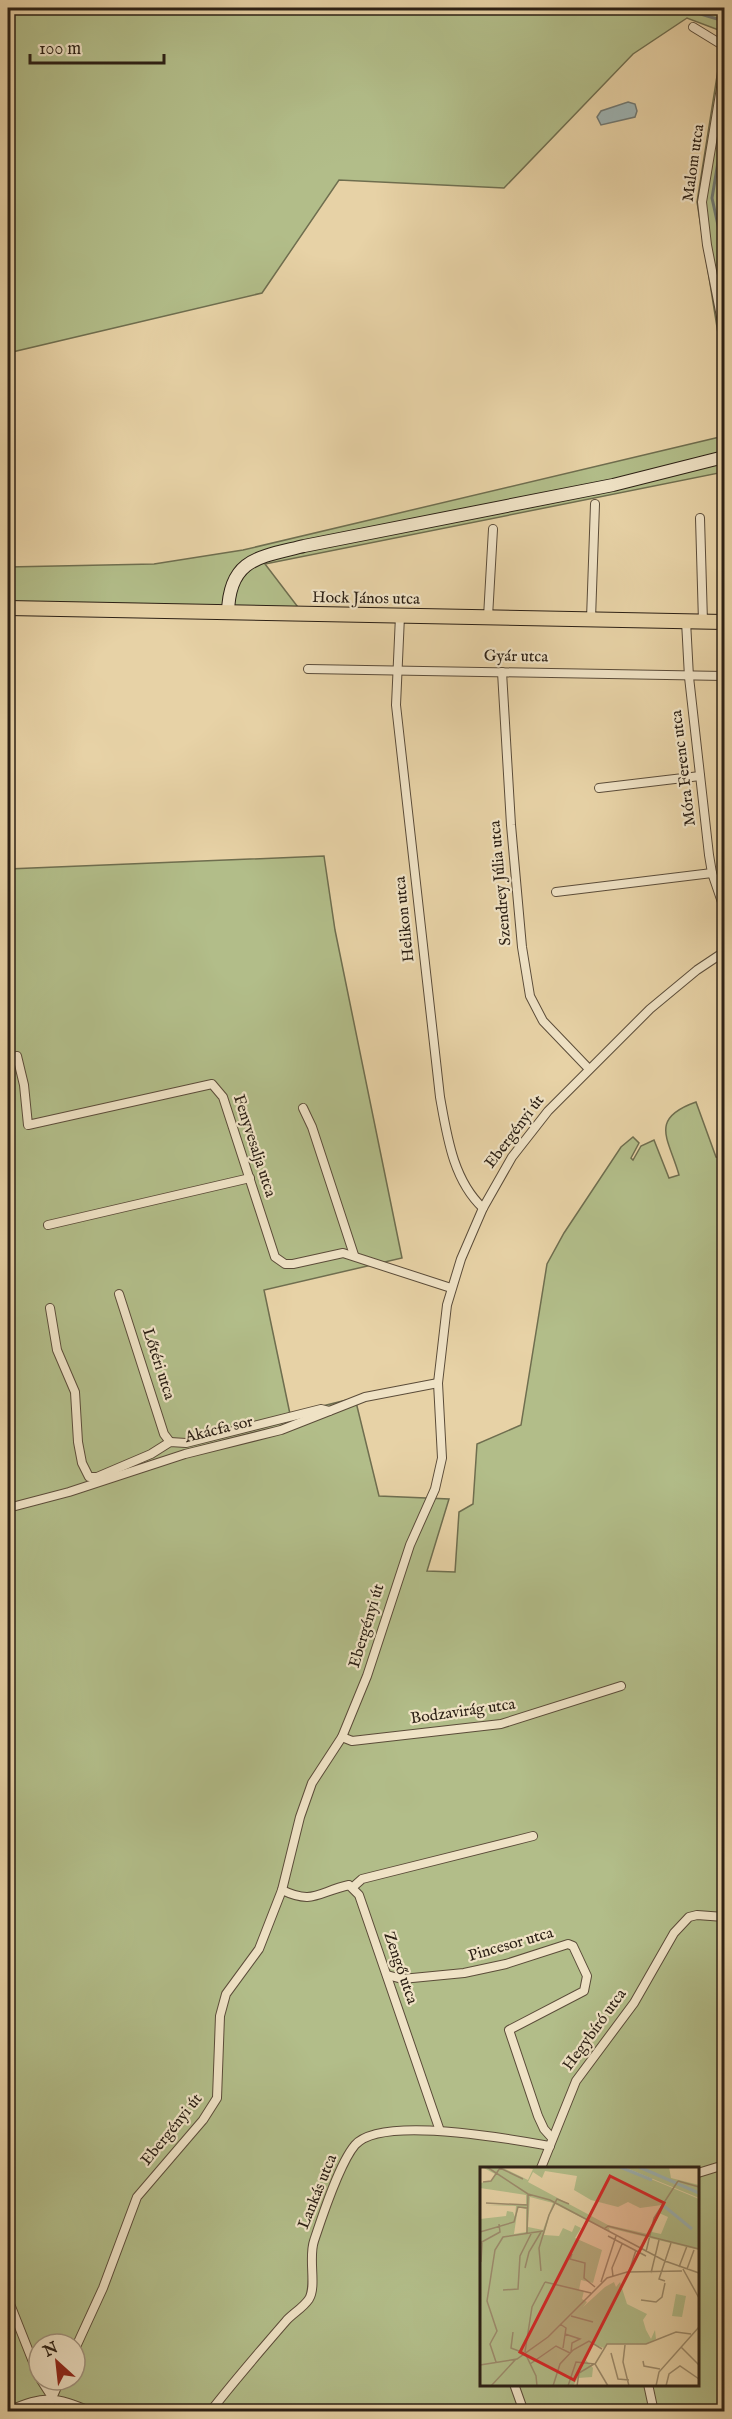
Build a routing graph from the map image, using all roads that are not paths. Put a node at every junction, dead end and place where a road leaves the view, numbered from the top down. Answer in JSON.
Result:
{"nodes":[{"id":1,"x":693,"y":27,"type":"dead end"},
{"id":2,"x":724,"y":46,"type":"edge"},
{"id":3,"x":724,"y":70,"type":"edge"},
{"id":4,"x":724,"y":332,"type":"edge"},
{"id":5,"x":724,"y":457,"type":"edge"},
{"id":6,"x":596,"y":504,"type":"dead end"},
{"id":7,"x":700,"y":518,"type":"dead end"},
{"id":8,"x":493,"y":528,"type":"dead end"},
{"id":9,"x":8,"y":608,"type":"edge"},
{"id":10,"x":228,"y":613,"type":"junction"},
{"id":11,"x":400,"y":616,"type":"junction"},
{"id":12,"x":488,"y":617,"type":"junction"},
{"id":13,"x":591,"y":620,"type":"junction"},
{"id":14,"x":686,"y":621,"type":"junction"},
{"id":15,"x":703,"y":622,"type":"junction"},
{"id":16,"x":724,"y":622,"type":"edge"},
{"id":17,"x":308,"y":669,"type":"dead end"},
{"id":18,"x":397,"y":669,"type":"junction"},
{"id":19,"x":502,"y":672,"type":"junction"},
{"id":20,"x":689,"y":676,"type":"junction"},
{"id":21,"x":724,"y":676,"type":"edge"},
{"id":22,"x":700,"y":776,"type":"junction"},
{"id":23,"x":599,"y":788,"type":"dead end"},
{"id":24,"x":712,"y":873,"type":"junction"},
{"id":25,"x":556,"y":892,"type":"dead end"},
{"id":26,"x":724,"y":908,"type":"edge"},
{"id":27,"x":724,"y":952,"type":"edge"},
{"id":28,"x":17,"y":1056,"type":"dead end"},
{"id":29,"x":589,"y":1069,"type":"junction"},
{"id":30,"x":303,"y":1108,"type":"dead end"},
{"id":31,"x":250,"y":1178,"type":"junction"},
{"id":32,"x":483,"y":1208,"type":"junction"},
{"id":33,"x":48,"y":1225,"type":"dead end"},
{"id":34,"x":354,"y":1255,"type":"junction"},
{"id":35,"x":451,"y":1288,"type":"junction"},
{"id":36,"x":119,"y":1294,"type":"dead end"},
{"id":37,"x":50,"y":1308,"type":"dead end"},
{"id":38,"x":438,"y":1383,"type":"junction"},
{"id":39,"x":330,"y":1411,"type":"junction"},
{"id":40,"x":170,"y":1442,"type":"junction"},
{"id":41,"x":8,"y":1508,"type":"edge"},
{"id":42,"x":621,"y":1686,"type":"dead end"},
{"id":43,"x":342,"y":1737,"type":"junction"},
{"id":44,"x":533,"y":1836,"type":"dead end"},
{"id":45,"x":353,"y":1887,"type":"junction"},
{"id":46,"x":282,"y":1890,"type":"junction"},
{"id":47,"x":724,"y":1917,"type":"edge"},
{"id":48,"x":387,"y":1975,"type":"junction"},
{"id":49,"x":440,"y":2132,"type":"junction"},
{"id":50,"x":551,"y":2142,"type":"junction"},
{"id":51,"x":724,"y":2165,"type":"edge"},
{"id":52,"x":542,"y":2167,"type":"edge"},
{"id":53,"x":699,"y":2173,"type":"edge"},
{"id":54,"x":8,"y":2299,"type":"edge"},
{"id":55,"x":83,"y":2332,"type":"edge"},
{"id":56,"x":27,"y":2346,"type":"edge"},
{"id":57,"x":514,"y":2386,"type":"edge"},
{"id":58,"x":648,"y":2386,"type":"edge"},
{"id":59,"x":49,"y":2392,"type":"edge"},
{"id":60,"x":54,"y":2392,"type":"edge"},
{"id":61,"x":52,"y":2397,"type":"junction"},
{"id":62,"x":8,"y":2411,"type":"edge"},
{"id":63,"x":46,"y":2412,"type":"edge"},
{"id":64,"x":92,"y":2412,"type":"edge"},
{"id":65,"x":210,"y":2412,"type":"edge"},
{"id":66,"x":524,"y":2412,"type":"edge"},
{"id":67,"x":654,"y":2412,"type":"edge"}],
"edges":[{"from":1,"to":2,"type":"street"},
{"from":3,"to":4,"type":"street","name":"Malom utca"},
{"from":5,"to":10,"type":"street"},
{"from":6,"to":13,"type":"street"},
{"from":7,"to":15,"type":"street"},
{"from":8,"to":12,"type":"street"},
{"from":9,"to":10,"type":"main road","name":"Hock János utca"},
{"from":10,"to":11,"type":"main road","name":"Hock János utca"},
{"from":11,"to":12,"type":"main road","name":"Hock János utca"},
{"from":11,"to":18,"type":"street","name":"Helikon utca"},
{"from":12,"to":13,"type":"main road","name":"Hock János utca"},
{"from":13,"to":14,"type":"main road","name":"Hock János utca"},
{"from":14,"to":15,"type":"main road","name":"Hock János utca"},
{"from":14,"to":20,"type":"street","name":"Móra Ferenc utca"},
{"from":15,"to":16,"type":"main road","name":"Hock János utca"},
{"from":17,"to":18,"type":"street","name":"Gyár utca"},
{"from":18,"to":19,"type":"street","name":"Gyár utca"},
{"from":18,"to":32,"type":"street","name":"Helikon utca"},
{"from":19,"to":20,"type":"street","name":"Gyár utca"},
{"from":19,"to":29,"type":"street","name":"Szendrey Júlia utca"},
{"from":20,"to":21,"type":"street","name":"Gyár utca"},
{"from":20,"to":22,"type":"street","name":"Móra Ferenc utca"},
{"from":22,"to":23,"type":"street"},
{"from":22,"to":24,"type":"street","name":"Móra Ferenc utca"},
{"from":24,"to":25,"type":"street"},
{"from":24,"to":26,"type":"street","name":"Móra Ferenc utca"},
{"from":27,"to":29,"type":"street","name":"Ebergényi út"},
{"from":28,"to":31,"type":"street","name":"Fenyvesalja utca"},
{"from":29,"to":32,"type":"street","name":"Ebergényi út"},
{"from":30,"to":34,"type":"street"},
{"from":31,"to":33,"type":"street"},
{"from":31,"to":34,"type":"street","name":"Fenyvesalja utca"},
{"from":32,"to":35,"type":"street","name":"Ebergényi út"},
{"from":34,"to":35,"type":"street","name":"Fenyvesalja utca"},
{"from":35,"to":38,"type":"street","name":"Ebergényi út"},
{"from":36,"to":40,"type":"street","name":"Lőtéri utca"},
{"from":37,"to":40,"type":"street"},
{"from":38,"to":39,"type":"street","name":"Akácfa sor"},
{"from":38,"to":43,"type":"street","name":"Ebergényi út"},
{"from":39,"to":40,"type":"street"},
{"from":39,"to":41,"type":"street","name":"Akácfa sor"},
{"from":42,"to":43,"type":"street","name":"Bodzavirág utca"},
{"from":43,"to":46,"type":"street","name":"Ebergényi út"},
{"from":44,"to":45,"type":"street"},
{"from":45,"to":46,"type":"street"},
{"from":45,"to":48,"type":"street","name":"Zengő utca"},
{"from":46,"to":55,"type":"street","name":"Ebergényi út"},
{"from":47,"to":50,"type":"street","name":"Hegybíró utca"},
{"from":48,"to":49,"type":"street","name":"Zengő utca"},
{"from":48,"to":50,"type":"street","name":"Pincesor utca"},
{"from":49,"to":50,"type":"street","name":"Lankás utca"},
{"from":49,"to":65,"type":"street","name":"Lankás utca"},
{"from":50,"to":52,"type":"street","name":"Hegybíró utca"},
{"from":51,"to":53,"type":"street"},
{"from":54,"to":56,"type":"street"},
{"from":57,"to":66,"type":"street"},
{"from":58,"to":67,"type":"street"},
{"from":59,"to":61,"type":"street"},
{"from":60,"to":61,"type":"street"},
{"from":61,"to":62,"type":"street"},
{"from":61,"to":63,"type":"street"},
{"from":61,"to":64,"type":"street"}]}
